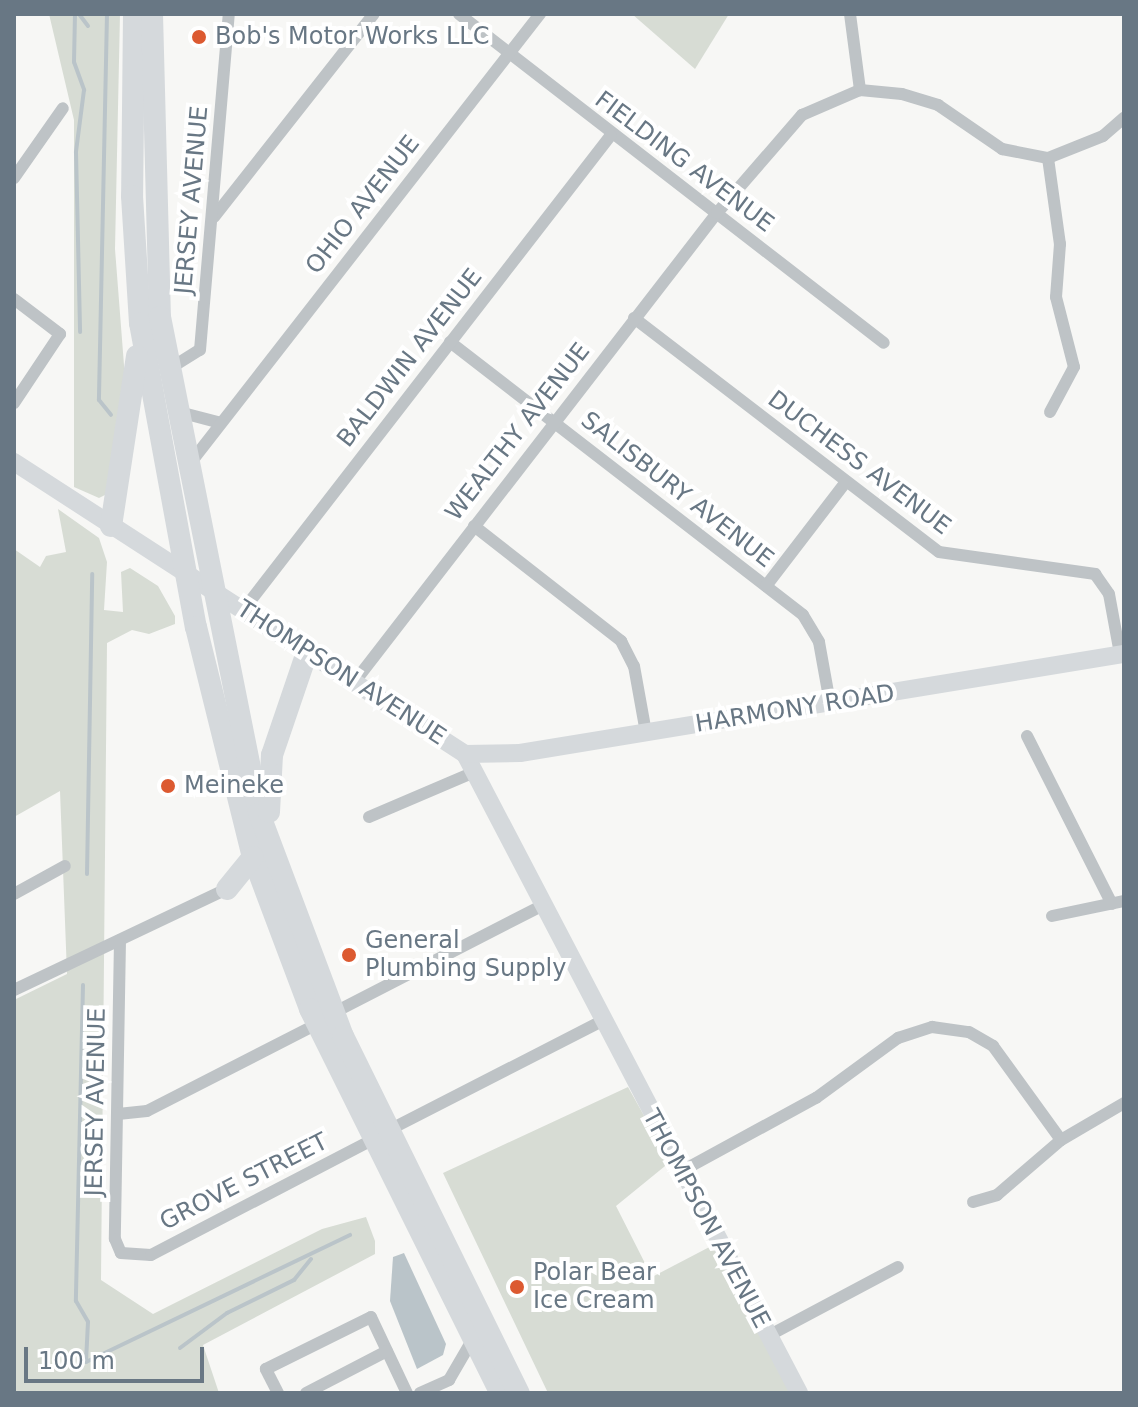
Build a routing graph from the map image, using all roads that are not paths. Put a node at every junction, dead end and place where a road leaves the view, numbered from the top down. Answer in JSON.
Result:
{"nodes":[{"id":1,"x":134,"y":14,"type":"edge"},
{"id":2,"x":152,"y":14,"type":"edge"},
{"id":3,"x":229,"y":14,"type":"edge"},
{"id":4,"x":374,"y":14,"type":"edge"},
{"id":5,"x":459,"y":14,"type":"edge"},
{"id":6,"x":540,"y":14,"type":"edge"},
{"id":7,"x":850,"y":14,"type":"edge"},
{"id":8,"x":509,"y":53,"type":"junction"},
{"id":9,"x":860,"y":90,"type":"junction"},
{"id":10,"x":63,"y":108,"type":"dead end"},
{"id":11,"x":1124,"y":118,"type":"edge"},
{"id":12,"x":611,"y":135,"type":"junction"},
{"id":13,"x":1048,"y":158,"type":"junction"},
{"id":14,"x":14,"y":178,"type":"edge"},
{"id":15,"x":717,"y":213,"type":"junction"},
{"id":16,"x":214,"y":217,"type":"junction"},
{"id":17,"x":14,"y":299,"type":"edge"},
{"id":18,"x":634,"y":318,"type":"junction"},
{"id":19,"x":140,"y":323,"type":"junction"},
{"id":20,"x":450,"y":342,"type":"junction"},
{"id":21,"x":884,"y":343,"type":"dead end"},
{"id":22,"x":169,"y":369,"type":"junction"},
{"id":23,"x":14,"y":403,"type":"edge"},
{"id":24,"x":176,"y":410,"type":"junction"},
{"id":25,"x":1050,"y":412,"type":"dead end"},
{"id":26,"x":554,"y":422,"type":"junction"},
{"id":27,"x":221,"y":423,"type":"junction"},
{"id":28,"x":14,"y":462,"type":"edge"},
{"id":29,"x":186,"y":469,"type":"junction"},
{"id":30,"x":845,"y":483,"type":"junction"},
{"id":31,"x":111,"y":526,"type":"junction"},
{"id":32,"x":474,"y":526,"type":"junction"},
{"id":33,"x":186,"y":572,"type":"junction"},
{"id":34,"x":766,"y":586,"type":"junction"},
{"id":35,"x":210,"y":587,"type":"junction"},
{"id":36,"x":244,"y":609,"type":"junction"},
{"id":37,"x":308,"y":649,"type":"junction"},
{"id":38,"x":1122,"y":654,"type":"edge"},
{"id":39,"x":356,"y":680,"type":"junction"},
{"id":40,"x":830,"y":703,"type":"junction"},
{"id":41,"x":646,"y":733,"type":"junction"},
{"id":42,"x":1027,"y":736,"type":"dead end"},
{"id":43,"x":465,"y":754,"type":"junction"},
{"id":44,"x":472,"y":773,"type":"junction"},
{"id":45,"x":369,"y":817,"type":"dead end"},
{"id":46,"x":264,"y":857,"type":"junction"},
{"id":47,"x":65,"y":866,"type":"dead end"},
{"id":48,"x":227,"y":889,"type":"junction"},
{"id":49,"x":14,"y":894,"type":"edge"},
{"id":50,"x":266,"y":896,"type":"junction"},
{"id":51,"x":1118,"y":903,"type":"edge"},
{"id":52,"x":541,"y":906,"type":"junction"},
{"id":53,"x":1052,"y":916,"type":"dead end"},
{"id":54,"x":120,"y":940,"type":"junction"},
{"id":55,"x":14,"y":990,"type":"edge"},
{"id":56,"x":325,"y":1018,"type":"junction"},
{"id":57,"x":600,"y":1022,"type":"junction"},
{"id":58,"x":1124,"y":1103,"type":"edge"},
{"id":59,"x":118,"y":1114,"type":"junction"},
{"id":60,"x":384,"y":1134,"type":"junction"},
{"id":61,"x":1061,"y":1140,"type":"junction"},
{"id":62,"x":680,"y":1172,"type":"junction"},
{"id":63,"x":973,"y":1202,"type":"dead end"},
{"id":64,"x":131,"y":1258,"type":"joint"},
{"id":65,"x":898,"y":1267,"type":"dead end"},
{"id":66,"x":768,"y":1336,"type":"junction"},
{"id":67,"x":474,"y":1337,"type":"junction"},
{"id":68,"x":387,"y":1351,"type":"junction"},
{"id":69,"x":278,"y":1393,"type":"edge"},
{"id":70,"x":306,"y":1393,"type":"edge"},
{"id":71,"x":407,"y":1393,"type":"edge"},
{"id":72,"x":420,"y":1393,"type":"edge"},
{"id":73,"x":501,"y":1393,"type":"edge"},
{"id":74,"x":519,"y":1393,"type":"edge"},
{"id":75,"x":799,"y":1393,"type":"edge"}],
"edges":[{"from":1,"to":19,"type":"highway"},
{"from":2,"to":22,"type":"highway"},
{"from":3,"to":16,"type":"street","name":"JERSEY AVENUE"},
{"from":4,"to":16,"type":"street"},
{"from":5,"to":8,"type":"street","name":"FIELDING AVENUE"},
{"from":6,"to":8,"type":"street","name":"OHIO AVENUE"},
{"from":7,"to":9,"type":"street"},
{"from":8,"to":12,"type":"street","name":"FIELDING AVENUE"},
{"from":8,"to":27,"type":"street","name":"OHIO AVENUE"},
{"from":9,"to":13,"type":"street"},
{"from":9,"to":15,"type":"street","name":"WEALTHY AVENUE"},
{"from":10,"to":14,"type":"street"},
{"from":11,"to":13,"type":"street"},
{"from":12,"to":15,"type":"street","name":"FIELDING AVENUE"},
{"from":12,"to":20,"type":"street","name":"BALDWIN AVENUE"},
{"from":13,"to":25,"type":"street"},
{"from":15,"to":18,"type":"street","name":"WEALTHY AVENUE"},
{"from":15,"to":21,"type":"street","name":"FIELDING AVENUE"},
{"from":16,"to":22,"type":"street","name":"JERSEY AVENUE"},
{"from":17,"to":23,"type":"street"},
{"from":18,"to":26,"type":"street","name":"WEALTHY AVENUE"},
{"from":18,"to":30,"type":"street","name":"DUCHESS AVENUE"},
{"from":19,"to":31,"type":"highway"},
{"from":19,"to":33,"type":"highway"},
{"from":20,"to":26,"type":"street","name":"SALISBURY AVENUE"},
{"from":20,"to":36,"type":"street","name":"BALDWIN AVENUE"},
{"from":22,"to":24,"type":"highway"},
{"from":24,"to":27,"type":"street"},
{"from":24,"to":29,"type":"highway"},
{"from":26,"to":32,"type":"street","name":"WEALTHY AVENUE"},
{"from":26,"to":34,"type":"street","name":"SALISBURY AVENUE"},
{"from":27,"to":29,"type":"street","name":"OHIO AVENUE"},
{"from":28,"to":31,"type":"street","name":"THOMPSON AVENUE"},
{"from":29,"to":35,"type":"highway"},
{"from":30,"to":34,"type":"street"},
{"from":30,"to":38,"type":"street","name":"DUCHESS AVENUE"},
{"from":31,"to":33,"type":"street","name":"THOMPSON AVENUE"},
{"from":32,"to":39,"type":"street","name":"WEALTHY AVENUE"},
{"from":32,"to":41,"type":"street"},
{"from":33,"to":35,"type":"street","name":"THOMPSON AVENUE"},
{"from":33,"to":46,"type":"highway"},
{"from":34,"to":40,"type":"street","name":"SALISBURY AVENUE"},
{"from":35,"to":36,"type":"street","name":"THOMPSON AVENUE"},
{"from":35,"to":46,"type":"highway"},
{"from":36,"to":37,"type":"street","name":"THOMPSON AVENUE"},
{"from":37,"to":39,"type":"street","name":"THOMPSON AVENUE"},
{"from":37,"to":46,"type":"highway"},
{"from":38,"to":40,"type":"street","name":"HARMONY ROAD"},
{"from":39,"to":43,"type":"street","name":"THOMPSON AVENUE"},
{"from":40,"to":41,"type":"street","name":"HARMONY ROAD"},
{"from":41,"to":43,"type":"street","name":"HARMONY ROAD"},
{"from":42,"to":51,"type":"street"},
{"from":43,"to":44,"type":"street","name":"THOMPSON AVENUE"},
{"from":44,"to":45,"type":"street"},
{"from":44,"to":52,"type":"street","name":"THOMPSON AVENUE"},
{"from":46,"to":48,"type":"highway"},
{"from":46,"to":50,"type":"highway"},
{"from":46,"to":56,"type":"highway"},
{"from":47,"to":49,"type":"street"},
{"from":48,"to":50,"type":"highway"},
{"from":48,"to":54,"type":"street"},
{"from":50,"to":56,"type":"highway"},
{"from":51,"to":53,"type":"street"},
{"from":52,"to":56,"type":"street"},
{"from":52,"to":57,"type":"street","name":"THOMPSON AVENUE"},
{"from":54,"to":55,"type":"street"},
{"from":54,"to":59,"type":"street","name":"JERSEY AVENUE"},
{"from":56,"to":59,"type":"street"},
{"from":56,"to":60,"type":"highway"},
{"from":57,"to":60,"type":"street","name":"GROVE STREET"},
{"from":57,"to":62,"type":"street","name":"THOMPSON AVENUE"},
{"from":58,"to":61,"type":"street"},
{"from":59,"to":64,"type":"street","name":"JERSEY AVENUE"},
{"from":60,"to":64,"type":"street","name":"GROVE STREET"},
{"from":60,"to":67,"type":"highway"},
{"from":60,"to":74,"type":"highway"},
{"from":61,"to":62,"type":"street"},
{"from":61,"to":63,"type":"street"},
{"from":62,"to":66,"type":"street","name":"THOMPSON AVENUE"},
{"from":65,"to":66,"type":"street"},
{"from":66,"to":75,"type":"street","name":"THOMPSON AVENUE"},
{"from":67,"to":72,"type":"street"},
{"from":67,"to":73,"type":"highway"},
{"from":68,"to":69,"type":"street"},
{"from":68,"to":70,"type":"street"},
{"from":68,"to":71,"type":"street"}]}
